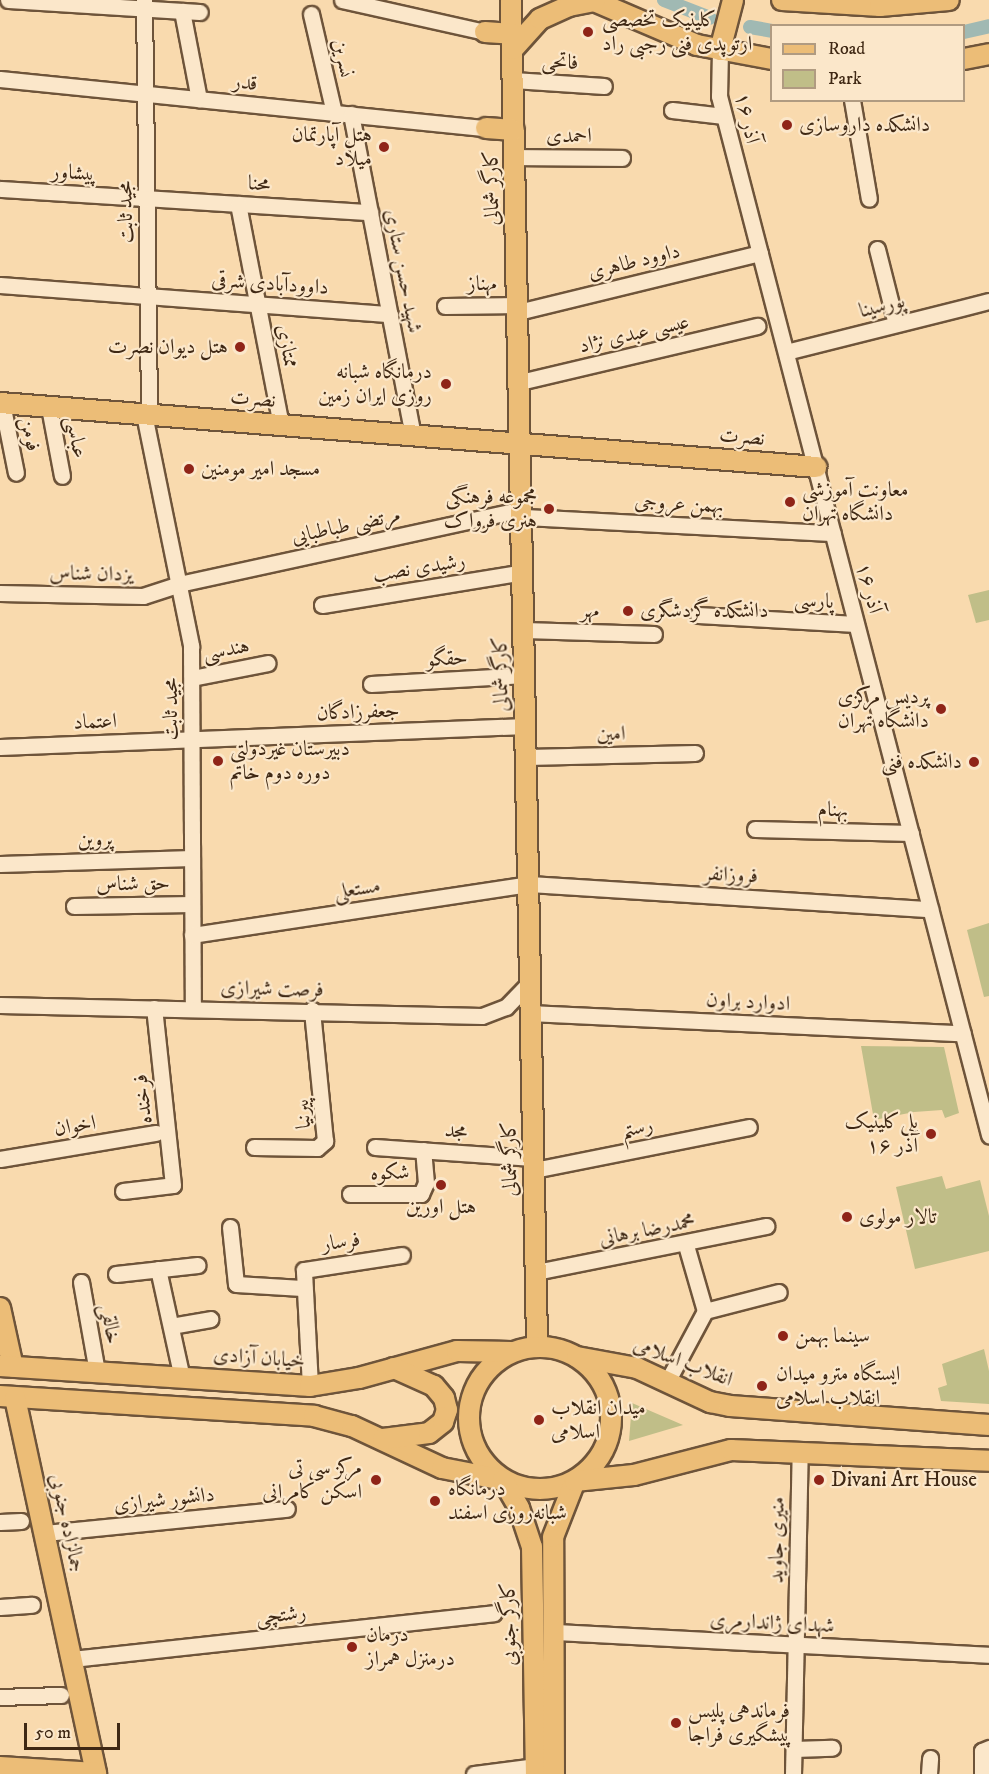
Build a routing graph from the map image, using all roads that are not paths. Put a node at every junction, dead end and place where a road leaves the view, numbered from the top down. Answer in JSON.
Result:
{"nodes":[{"id":1,"x":8,"y":0,"type":"edge"},
{"id":2,"x":342,"y":0,"type":"edge"},
{"id":3,"x":512,"y":0,"type":"edge"},
{"id":4,"x":733,"y":0,"type":"edge"},
{"id":5,"x":782,"y":0,"type":"edge"},
{"id":6,"x":949,"y":0,"type":"edge"},
{"id":7,"x":593,"y":1,"type":"edge"},
{"id":8,"x":144,"y":4,"type":"edge"},
{"id":9,"x":182,"y":11,"type":"junction"},
{"id":10,"x":200,"y":12,"type":"dead end"},
{"id":11,"x":310,"y":14,"type":"dead end"},
{"id":12,"x":484,"y":32,"type":"joint"},
{"id":13,"x":512,"y":42,"type":"junction"},
{"id":14,"x":720,"y":50,"type":"junction"},
{"id":15,"x":989,"y":54,"type":"edge"},
{"id":16,"x":770,"y":59,"type":"edge"},
{"id":17,"x":965,"y":59,"type":"edge"},
{"id":18,"x":0,"y":79,"type":"edge"},
{"id":19,"x":513,"y":80,"type":"junction"},
{"id":20,"x":604,"y":86,"type":"dead end"},
{"id":21,"x":145,"y":93,"type":"junction"},
{"id":22,"x":199,"y":99,"type":"junction"},
{"id":23,"x":852,"y":102,"type":"edge"},
{"id":24,"x":672,"y":110,"type":"dead end"},
{"id":25,"x":334,"y":112,"type":"junction"},
{"id":26,"x":351,"y":114,"type":"junction"},
{"id":27,"x":724,"y":116,"type":"junction"},
{"id":28,"x":486,"y":128,"type":"joint"},
{"id":29,"x":514,"y":130,"type":"junction"},
{"id":30,"x":515,"y":157,"type":"junction"},
{"id":31,"x":622,"y":158,"type":"dead end"},
{"id":32,"x":0,"y":189,"type":"edge"},
{"id":33,"x":146,"y":198,"type":"junction"},
{"id":34,"x":868,"y":199,"type":"dead end"},
{"id":35,"x":238,"y":204,"type":"junction"},
{"id":36,"x":370,"y":212,"type":"junction"},
{"id":37,"x":877,"y":249,"type":"dead end"},
{"id":38,"x":760,"y":253,"type":"junction"},
{"id":39,"x":0,"y":285,"type":"edge"},
{"id":40,"x":148,"y":296,"type":"junction"},
{"id":41,"x":989,"y":301,"type":"edge"},
{"id":42,"x":258,"y":304,"type":"junction"},
{"id":43,"x":445,"y":306,"type":"dead end"},
{"id":44,"x":518,"y":309,"type":"junction"},
{"id":45,"x":390,"y":314,"type":"junction"},
{"id":46,"x":896,"y":324,"type":"junction"},
{"id":47,"x":757,"y":326,"type":"dead end"},
{"id":48,"x":786,"y":352,"type":"junction"},
{"id":49,"x":520,"y":382,"type":"junction"},
{"id":50,"x":1,"y":403,"type":"edge"},
{"id":51,"x":49,"y":407,"type":"junction"},
{"id":52,"x":146,"y":414,"type":"junction"},
{"id":53,"x":281,"y":425,"type":"junction"},
{"id":54,"x":413,"y":435,"type":"junction"},
{"id":55,"x":521,"y":444,"type":"junction"},
{"id":56,"x":816,"y":467,"type":"junction"},
{"id":57,"x":16,"y":473,"type":"dead end"},
{"id":58,"x":62,"y":476,"type":"dead end"},
{"id":59,"x":523,"y":513,"type":"junction"},
{"id":60,"x":833,"y":533,"type":"junction"},
{"id":61,"x":524,"y":572,"type":"junction"},
{"id":62,"x":179,"y":584,"type":"junction"},
{"id":63,"x":0,"y":593,"type":"edge"},
{"id":64,"x":322,"y":605,"type":"dead end"},
{"id":65,"x":698,"y":615,"type":"dead end"},
{"id":66,"x":856,"y":624,"type":"junction"},
{"id":67,"x":524,"y":630,"type":"junction"},
{"id":68,"x":654,"y":634,"type":"dead end"},
{"id":69,"x":268,"y":663,"type":"dead end"},
{"id":70,"x":525,"y":675,"type":"junction"},
{"id":71,"x":192,"y":678,"type":"junction"},
{"id":72,"x":371,"y":684,"type":"dead end"},
{"id":73,"x":526,"y":726,"type":"junction"},
{"id":74,"x":192,"y":739,"type":"junction"},
{"id":75,"x":0,"y":747,"type":"edge"},
{"id":76,"x":695,"y":753,"type":"dead end"},
{"id":77,"x":527,"y":757,"type":"junction"},
{"id":78,"x":755,"y":829,"type":"dead end"},
{"id":79,"x":911,"y":833,"type":"junction"},
{"id":80,"x":192,"y":858,"type":"junction"},
{"id":81,"x":0,"y":864,"type":"edge"},
{"id":82,"x":529,"y":884,"type":"junction"},
{"id":83,"x":192,"y":903,"type":"junction"},
{"id":84,"x":74,"y":906,"type":"dead end"},
{"id":85,"x":930,"y":909,"type":"junction"},
{"id":86,"x":192,"y":935,"type":"junction"},
{"id":87,"x":530,"y":982,"type":"junction"},
{"id":88,"x":0,"y":1005,"type":"edge"},
{"id":89,"x":154,"y":1008,"type":"junction"},
{"id":90,"x":193,"y":1009,"type":"junction"},
{"id":91,"x":312,"y":1010,"type":"junction"},
{"id":92,"x":531,"y":1013,"type":"junction"},
{"id":93,"x":963,"y":1033,"type":"junction"},
{"id":94,"x":749,"y":1127,"type":"dead end"},
{"id":95,"x":156,"y":1133,"type":"dead end"},
{"id":96,"x":989,"y":1135,"type":"edge"},
{"id":97,"x":375,"y":1147,"type":"dead end"},
{"id":98,"x":255,"y":1148,"type":"dead end"},
{"id":99,"x":423,"y":1150,"type":"junction"},
{"id":100,"x":0,"y":1160,"type":"edge"},
{"id":101,"x":533,"y":1164,"type":"junction"},
{"id":102,"x":123,"y":1191,"type":"dead end"},
{"id":103,"x":350,"y":1194,"type":"dead end"},
{"id":104,"x":766,"y":1226,"type":"dead end"},
{"id":105,"x":230,"y":1227,"type":"dead end"},
{"id":106,"x":686,"y":1245,"type":"junction"},
{"id":107,"x":402,"y":1255,"type":"dead end"},
{"id":108,"x":198,"y":1264,"type":"dead end"},
{"id":109,"x":158,"y":1269,"type":"junction"},
{"id":110,"x":536,"y":1272,"type":"junction"},
{"id":111,"x":116,"y":1274,"type":"dead end"},
{"id":112,"x":81,"y":1282,"type":"dead end"},
{"id":113,"x":302,"y":1288,"type":"junction"},
{"id":114,"x":779,"y":1292,"type":"dead end"},
{"id":115,"x":0,"y":1308,"type":"edge"},
{"id":116,"x":705,"y":1311,"type":"junction"},
{"id":117,"x":210,"y":1319,"type":"dead end"},
{"id":118,"x":171,"y":1326,"type":"junction"},
{"id":119,"x":537,"y":1346,"type":"junction"},
{"id":120,"x":511,"y":1352,"type":"junction"},
{"id":121,"x":577,"y":1357,"type":"junction"},
{"id":122,"x":7,"y":1367,"type":"edge"},
{"id":123,"x":393,"y":1368,"type":"junction"},
{"id":124,"x":97,"y":1372,"type":"junction"},
{"id":125,"x":182,"y":1377,"type":"junction"},
{"id":126,"x":667,"y":1382,"type":"junction"},
{"id":127,"x":310,"y":1386,"type":"junction"},
{"id":128,"x":8,"y":1397,"type":"edge"},
{"id":129,"x":989,"y":1425,"type":"edge"},
{"id":130,"x":380,"y":1439,"type":"junction"},
{"id":131,"x":800,"y":1451,"type":"junction"},
{"id":132,"x":989,"y":1461,"type":"edge"},
{"id":133,"x":502,"y":1479,"type":"junction"},
{"id":134,"x":574,"y":1481,"type":"junction"},
{"id":135,"x":287,"y":1509,"type":"dead end"},
{"id":136,"x":21,"y":1521,"type":"dead end"},
{"id":137,"x":0,"y":1522,"type":"edge"},
{"id":138,"x":45,"y":1533,"type":"junction"},
{"id":139,"x":32,"y":1605,"type":"dead end"},
{"id":140,"x":0,"y":1607,"type":"edge"},
{"id":141,"x":494,"y":1613,"type":"dead end"},
{"id":142,"x":554,"y":1632,"type":"junction"},
{"id":143,"x":796,"y":1645,"type":"junction"},
{"id":144,"x":989,"y":1655,"type":"edge"},
{"id":145,"x":72,"y":1659,"type":"junction"},
{"id":146,"x":61,"y":1695,"type":"dead end"},
{"id":147,"x":0,"y":1697,"type":"edge"},
{"id":148,"x":832,"y":1748,"type":"dead end"},
{"id":149,"x":989,"y":1748,"type":"edge"},
{"id":150,"x":794,"y":1749,"type":"junction"},
{"id":151,"x":930,"y":1758,"type":"dead end"},
{"id":152,"x":0,"y":1767,"type":"edge"},
{"id":153,"x":536,"y":1770,"type":"edge"},
{"id":154,"x":96,"y":1773,"type":"edge"},
{"id":155,"x":474,"y":1774,"type":"edge"},
{"id":156,"x":554,"y":1774,"type":"edge"},
{"id":157,"x":793,"y":1774,"type":"edge"},
{"id":158,"x":929,"y":1774,"type":"edge"},
{"id":159,"x":982,"y":1774,"type":"edge"}],
"edges":[{"from":1,"to":8,"type":"street"},
{"from":2,"to":12,"type":"street"},
{"from":3,"to":13,"type":"main road","name":"کارگر شمالی"},
{"from":4,"to":14,"type":"main road"},
{"from":5,"to":6,"type":"main road"},
{"from":7,"to":13,"type":"main road"},
{"from":7,"to":14,"type":"main road"},
{"from":8,"to":9,"type":"street"},
{"from":8,"to":21,"type":"street","name":"مجید ثابت"},
{"from":9,"to":10,"type":"street"},
{"from":9,"to":22,"type":"street"},
{"from":11,"to":25,"type":"street","name":"نسرین"},
{"from":12,"to":13,"type":"main road"},
{"from":13,"to":19,"type":"main road","name":"کارگر شمالی"},
{"from":14,"to":16,"type":"main road"},
{"from":14,"to":27,"type":"street","name":"۱۶ آذر"},
{"from":15,"to":17,"type":"main road"},
{"from":18,"to":21,"type":"street","name":"قدر"},
{"from":19,"to":20,"type":"street","name":"فاتحی"},
{"from":19,"to":29,"type":"main road","name":"کارگر شمالی"},
{"from":21,"to":22,"type":"street","name":"قدر"},
{"from":21,"to":33,"type":"street","name":"مجید ثابت"},
{"from":22,"to":25,"type":"street","name":"قدر"},
{"from":23,"to":34,"type":"street"},
{"from":24,"to":27,"type":"street"},
{"from":25,"to":26,"type":"street","name":"قدر"},
{"from":26,"to":28,"type":"street","name":"قدر"},
{"from":26,"to":36,"type":"street","name":"شهید حسن ستاری"},
{"from":27,"to":38,"type":"street","name":"۱۶ آذر"},
{"from":28,"to":29,"type":"main road"},
{"from":29,"to":30,"type":"main road","name":"کارگر شمالی"},
{"from":30,"to":31,"type":"street","name":"احمدی"},
{"from":30,"to":44,"type":"main road","name":"کارگر شمالی"},
{"from":32,"to":33,"type":"street","name":"پیشاور"},
{"from":33,"to":35,"type":"street","name":"محنا"},
{"from":33,"to":40,"type":"street","name":"مجید ثابت"},
{"from":35,"to":36,"type":"street","name":"محنا"},
{"from":35,"to":42,"type":"street","name":"ممتازی"},
{"from":36,"to":45,"type":"street","name":"شهید حسن ستاری"},
{"from":37,"to":46,"type":"street"},
{"from":38,"to":44,"type":"street","name":"داوود طاهری"},
{"from":38,"to":48,"type":"street","name":"۱۶ آذر"},
{"from":39,"to":40,"type":"street","name":"داوودآبادی شرقی"},
{"from":40,"to":42,"type":"street","name":"داوودآبادی شرقی"},
{"from":40,"to":52,"type":"street","name":"مجید ثابت"},
{"from":41,"to":46,"type":"street","name":"پورسینا"},
{"from":42,"to":45,"type":"street","name":"داوودآبادی شرقی"},
{"from":42,"to":53,"type":"street","name":"ممتازی"},
{"from":43,"to":44,"type":"street","name":"مهناز"},
{"from":44,"to":49,"type":"main road","name":"کارگر شمالی"},
{"from":45,"to":54,"type":"street","name":"شهید حسن ستاری"},
{"from":46,"to":48,"type":"street","name":"پورسینا"},
{"from":47,"to":49,"type":"street","name":"عیسی عبدی نژاد"},
{"from":48,"to":56,"type":"street","name":"۱۶ آذر"},
{"from":49,"to":55,"type":"main road","name":"کارگر شمالی"},
{"from":50,"to":51,"type":"main road","name":"نصرت"},
{"from":50,"to":57,"type":"street","name":"فومن"},
{"from":51,"to":52,"type":"main road","name":"نصرت"},
{"from":51,"to":58,"type":"street","name":"عباسی"},
{"from":52,"to":53,"type":"main road","name":"نصرت"},
{"from":52,"to":62,"type":"street","name":"مجید ثابت"},
{"from":53,"to":54,"type":"main road","name":"نصرت"},
{"from":54,"to":55,"type":"main road","name":"نصرت"},
{"from":55,"to":56,"type":"main road","name":"نصرت"},
{"from":55,"to":59,"type":"main road","name":"کارگر شمالی"},
{"from":56,"to":60,"type":"street","name":"۱۶ آذر"},
{"from":59,"to":60,"type":"street","name":"بهمن عروجی"},
{"from":59,"to":61,"type":"main road","name":"کارگر شمالی"},
{"from":59,"to":62,"type":"street","name":"مرتضی طباطبایی"},
{"from":60,"to":66,"type":"street","name":"۱۶ آذر"},
{"from":61,"to":64,"type":"street","name":"رشیدی نصب"},
{"from":61,"to":67,"type":"main road","name":"کارگر شمالی"},
{"from":62,"to":63,"type":"street","name":"یزدان شناس"},
{"from":62,"to":71,"type":"street","name":"مجید ثابت"},
{"from":65,"to":66,"type":"street","name":"پارسی"},
{"from":66,"to":79,"type":"street","name":"۱۶ آذر"},
{"from":67,"to":68,"type":"street","name":"مهر"},
{"from":67,"to":70,"type":"main road","name":"کارگر شمالی"},
{"from":69,"to":71,"type":"street","name":"هندسی"},
{"from":70,"to":72,"type":"street","name":"حقگو"},
{"from":70,"to":73,"type":"main road","name":"کارگر شمالی"},
{"from":71,"to":74,"type":"street","name":"مجید ثابت"},
{"from":73,"to":74,"type":"street","name":"جعفرزادگان"},
{"from":73,"to":77,"type":"main road","name":"کارگر شمالی"},
{"from":74,"to":75,"type":"street","name":"اعتماد"},
{"from":74,"to":80,"type":"street","name":"مجید ثابت"},
{"from":76,"to":77,"type":"street","name":"امین"},
{"from":77,"to":82,"type":"main road","name":"کارگر شمالی"},
{"from":78,"to":79,"type":"street","name":"بهنام"},
{"from":79,"to":85,"type":"street","name":"۱۶ آذر"},
{"from":80,"to":81,"type":"street","name":"پروین"},
{"from":80,"to":83,"type":"street","name":"مجید ثابت"},
{"from":82,"to":85,"type":"street","name":"فروزانفر"},
{"from":82,"to":86,"type":"street","name":"مستعلی"},
{"from":82,"to":87,"type":"main road","name":"کارگر شمالی"},
{"from":83,"to":84,"type":"street","name":"حق شناس"},
{"from":83,"to":86,"type":"street","name":"مجید ثابت"},
{"from":85,"to":93,"type":"street","name":"۱۶ آذر"},
{"from":86,"to":90,"type":"street","name":"مجید ثابت"},
{"from":87,"to":91,"type":"street","name":"فرصت شیرازی"},
{"from":87,"to":92,"type":"main road","name":"کارگر شمالی"},
{"from":88,"to":89,"type":"street","name":"فرصت شیرازی"},
{"from":89,"to":90,"type":"street","name":"فرصت شیرازی"},
{"from":89,"to":102,"type":"street","name":"فرخنده"},
{"from":90,"to":91,"type":"street","name":"فرصت شیرازی"},
{"from":91,"to":98,"type":"street","name":"پیرنیا"},
{"from":92,"to":93,"type":"street","name":"ادوارد براون"},
{"from":92,"to":101,"type":"main road","name":"کارگر شمالی"},
{"from":93,"to":96,"type":"street","name":"۱۶ آذر"},
{"from":94,"to":101,"type":"street","name":"رستم"},
{"from":95,"to":100,"type":"street","name":"اخوان"},
{"from":97,"to":99,"type":"street","name":"مجد"},
{"from":99,"to":101,"type":"street","name":"مجد"},
{"from":99,"to":103,"type":"street","name":"شکوه"},
{"from":101,"to":110,"type":"main road","name":"کارگر شمالی"},
{"from":104,"to":106,"type":"street","name":"محمدرضا برهانی"},
{"from":105,"to":113,"type":"street"},
{"from":106,"to":110,"type":"street","name":"محمدرضا برهانی"},
{"from":106,"to":116,"type":"street"},
{"from":107,"to":113,"type":"street","name":"فرسار"},
{"from":108,"to":109,"type":"street"},
{"from":109,"to":111,"type":"street"},
{"from":109,"to":118,"type":"street"},
{"from":110,"to":119,"type":"main road","name":"کارگر شمالی"},
{"from":112,"to":124,"type":"street","name":"خالقی"},
{"from":113,"to":127,"type":"street"},
{"from":114,"to":116,"type":"street"},
{"from":115,"to":122,"type":"main road"},
{"from":116,"to":126,"type":"street"},
{"from":117,"to":118,"type":"street"},
{"from":118,"to":125,"type":"street"},
{"from":119,"to":120,"type":"main road"},
{"from":119,"to":121,"type":"main road"},
{"from":120,"to":123,"type":"main road","name":"خیابان آزادی"},
{"from":120,"to":133,"type":"main road"},
{"from":121,"to":126,"type":"main road","name":"انقلاب اسلامی"},
{"from":121,"to":134,"type":"main road"},
{"from":122,"to":124,"type":"main road","name":"خیابان آزادی"},
{"from":123,"to":127,"type":"main road","name":"خیابان آزادی"},
{"from":123,"to":130,"type":"main road"},
{"from":124,"to":125,"type":"main road","name":"خیابان آزادی"},
{"from":125,"to":127,"type":"main road","name":"خیابان آزادی"},
{"from":126,"to":129,"type":"main road","name":"انقلاب اسلامی"},
{"from":128,"to":130,"type":"main road"},
{"from":128,"to":138,"type":"main road","name":"جمالزاده جنوبی"},
{"from":130,"to":133,"type":"main road"},
{"from":131,"to":132,"type":"main road"},
{"from":131,"to":134,"type":"main road"},
{"from":131,"to":143,"type":"street","name":"منیری جاوید"},
{"from":133,"to":134,"type":"main road"},
{"from":133,"to":153,"type":"main road","name":"کارگر جنوبی"},
{"from":134,"to":142,"type":"main road","name":"کارگر جنوبی"},
{"from":135,"to":138,"type":"street","name":"دانشور شیرازی"},
{"from":136,"to":137,"type":"street"},
{"from":138,"to":145,"type":"main road","name":"جمالزاده جنوبی"},
{"from":139,"to":140,"type":"street"},
{"from":141,"to":145,"type":"street","name":"رشتچی"},
{"from":142,"to":143,"type":"street","name":"شهدای ژاندارمری"},
{"from":142,"to":156,"type":"main road","name":"کارگر جنوبی"},
{"from":143,"to":144,"type":"street","name":"شهدای ژاندارمری"},
{"from":143,"to":150,"type":"street","name":"منیری جاوید"},
{"from":145,"to":154,"type":"main road","name":"جمالزاده جنوبی"},
{"from":146,"to":147,"type":"street"},
{"from":148,"to":150,"type":"street"},
{"from":149,"to":159,"type":"street"},
{"from":150,"to":157,"type":"street","name":"منیری جاوید"},
{"from":151,"to":158,"type":"street"},
{"from":152,"to":154,"type":"main road"},
{"from":153,"to":155,"type":"street"}]}
